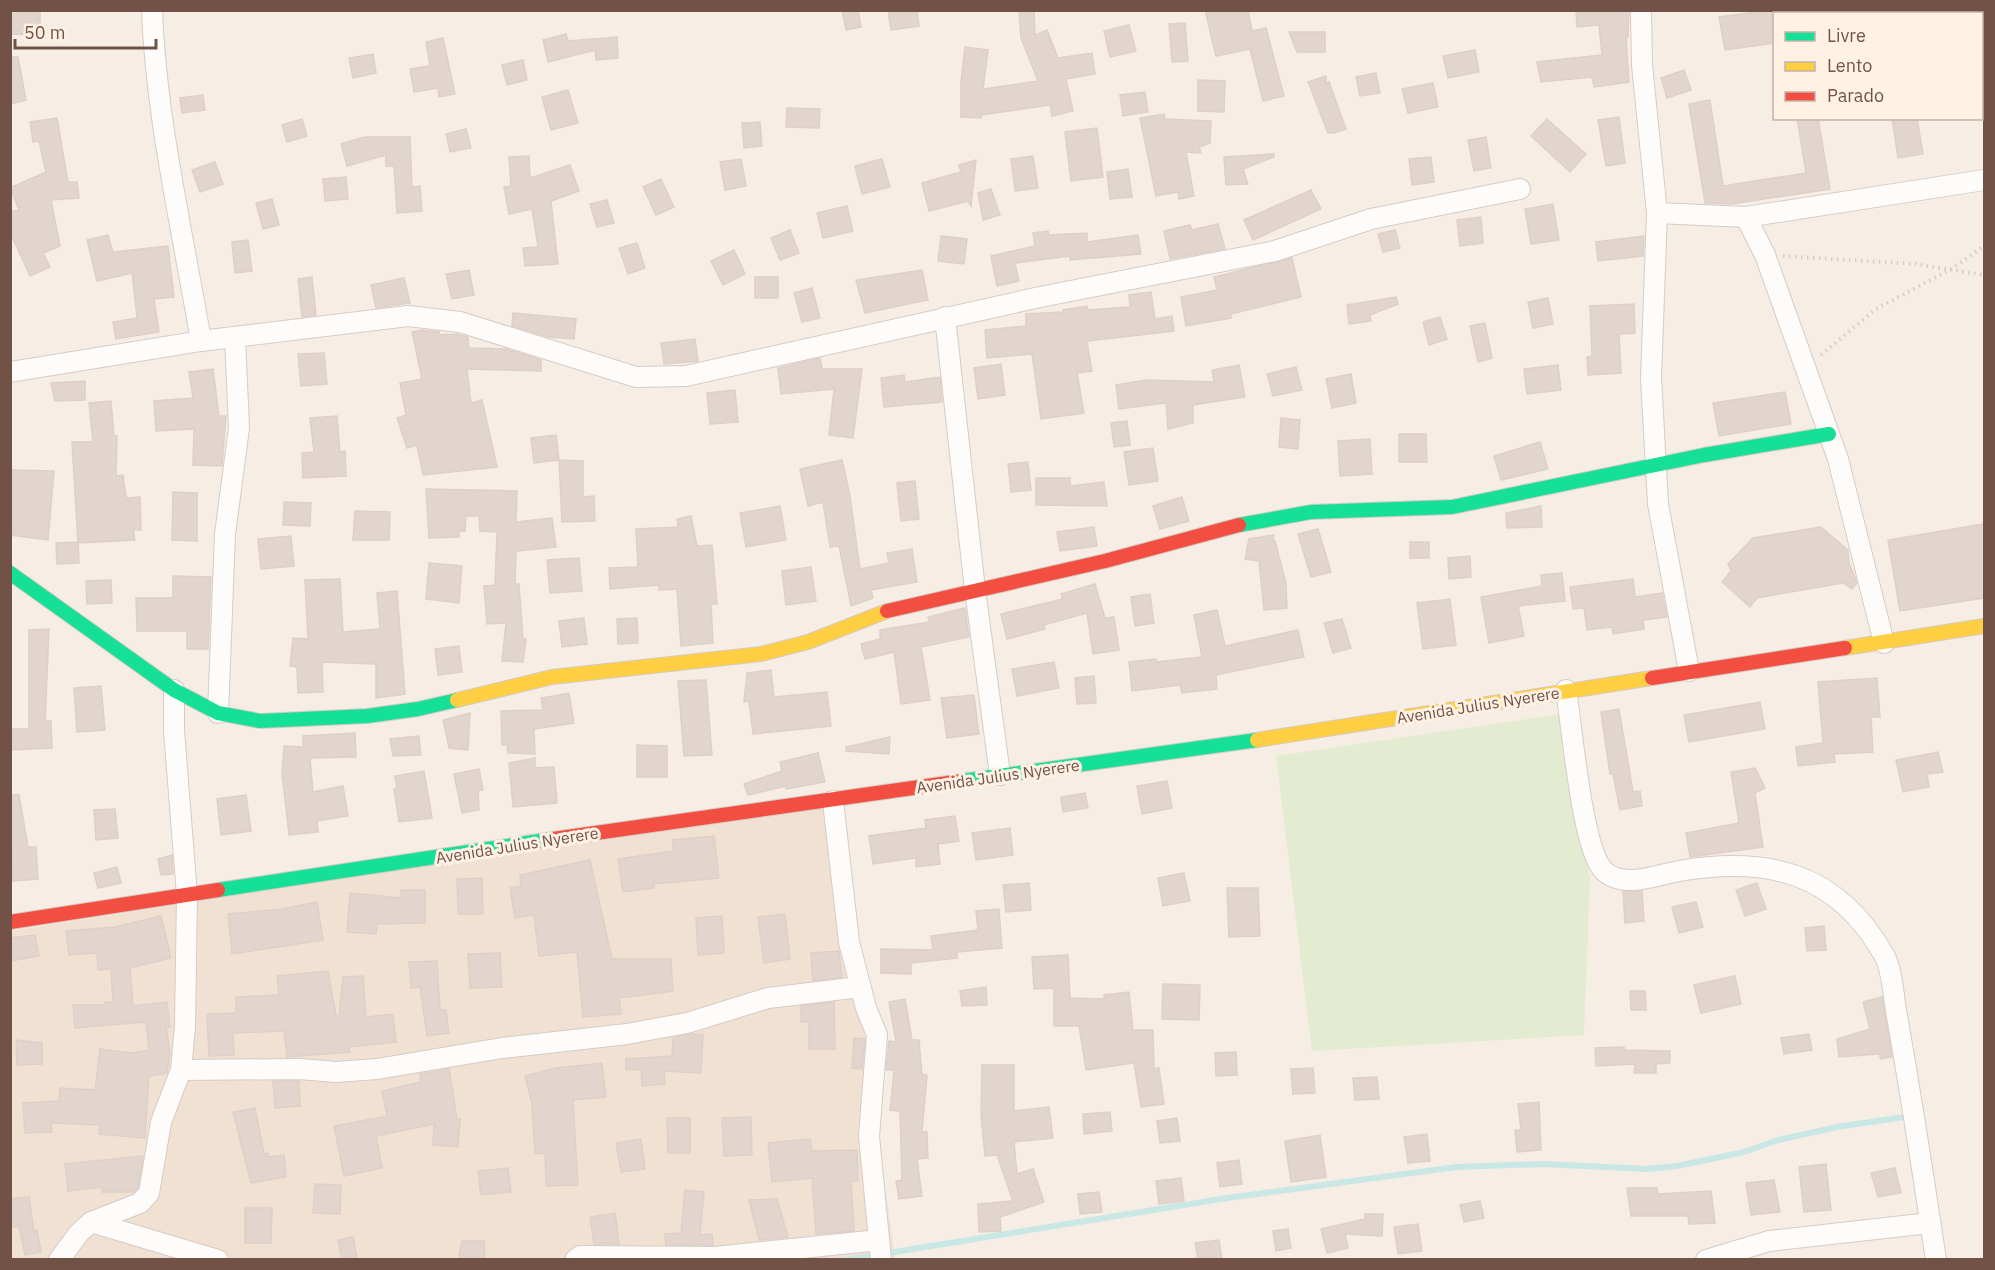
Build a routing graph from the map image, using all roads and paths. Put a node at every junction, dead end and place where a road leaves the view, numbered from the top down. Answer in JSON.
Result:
{"nodes":[{"id":1,"x":152,"y":10,"type":"edge"},
{"id":2,"x":1641,"y":10,"type":"edge"},
{"id":3,"x":1984,"y":180,"type":"edge"},
{"id":4,"x":1520,"y":189,"type":"dead end"},
{"id":5,"x":1657,"y":213,"type":"junction"},
{"id":6,"x":1746,"y":216,"type":"junction"},
{"id":7,"x":1984,"y":246,"type":"edge"},
{"id":8,"x":1765,"y":255,"type":"junction"},
{"id":9,"x":1951,"y":269,"type":"junction"},
{"id":10,"x":1984,"y":275,"type":"edge"},
{"id":11,"x":945,"y":317,"type":"junction"},
{"id":12,"x":235,"y":338,"type":"junction"},
{"id":13,"x":201,"y":341,"type":"junction"},
{"id":14,"x":1806,"y":367,"type":"junction"},
{"id":15,"x":10,"y":372,"type":"edge"},
{"id":16,"x":1829,"y":434,"type":"junction"},
{"id":17,"x":1656,"y":467,"type":"junction"},
{"id":18,"x":10,"y":573,"type":"edge"},
{"id":19,"x":975,"y":590,"type":"junction"},
{"id":20,"x":1984,"y":626,"type":"edge"},
{"id":21,"x":1884,"y":642,"type":"junction"},
{"id":22,"x":1689,"y":671,"type":"junction"},
{"id":23,"x":174,"y":690,"type":"junction"},
{"id":24,"x":1566,"y":690,"type":"junction"},
{"id":25,"x":218,"y":712,"type":"junction"},
{"id":26,"x":1000,"y":775,"type":"junction"},
{"id":27,"x":833,"y":801,"type":"junction"},
{"id":28,"x":187,"y":895,"type":"junction"},
{"id":29,"x":10,"y":922,"type":"edge"},
{"id":30,"x":860,"y":987,"type":"junction"},
{"id":31,"x":181,"y":1070,"type":"junction"},
{"id":32,"x":91,"y":1222,"type":"junction"},
{"id":33,"x":1930,"y":1223,"type":"junction"},
{"id":34,"x":880,"y":1250,"type":"edge"},
{"id":35,"x":1711,"y":1259,"type":"edge"},
{"id":36,"x":59,"y":1260,"type":"edge"},
{"id":37,"x":218,"y":1260,"type":"edge"},
{"id":38,"x":575,"y":1260,"type":"edge"},
{"id":39,"x":1936,"y":1260,"type":"edge"}],
"edges":[{"from":1,"to":13,"type":"street"},
{"from":2,"to":5,"type":"street"},
{"from":3,"to":6,"type":"street"},
{"from":4,"to":11,"type":"street"},
{"from":5,"to":6,"type":"street"},
{"from":5,"to":17,"type":"street"},
{"from":6,"to":8,"type":"street"},
{"from":7,"to":9,"type":"path"},
{"from":8,"to":9,"type":"path"},
{"from":8,"to":14,"type":"street"},
{"from":9,"to":10,"type":"path"},
{"from":9,"to":14,"type":"path"},
{"from":11,"to":12,"type":"street"},
{"from":11,"to":19,"type":"street"},
{"from":12,"to":13,"type":"street"},
{"from":12,"to":25,"type":"street"},
{"from":13,"to":15,"type":"street"},
{"from":14,"to":16,"type":"street"},
{"from":16,"to":17,"type":"street"},
{"from":16,"to":21,"type":"street"},
{"from":17,"to":19,"type":"street"},
{"from":17,"to":22,"type":"street"},
{"from":18,"to":23,"type":"street"},
{"from":19,"to":25,"type":"street"},
{"from":19,"to":26,"type":"street"},
{"from":20,"to":21,"type":"street","name":"Avenida Julius Nyerere"},
{"from":21,"to":22,"type":"street","name":"Avenida Julius Nyerere"},
{"from":22,"to":24,"type":"street","name":"Avenida Julius Nyerere"},
{"from":23,"to":25,"type":"street"},
{"from":23,"to":28,"type":"street"},
{"from":24,"to":26,"type":"street","name":"Avenida Julius Nyerere"},
{"from":24,"to":33,"type":"street"},
{"from":26,"to":27,"type":"street","name":"Avenida Julius Nyerere"},
{"from":27,"to":28,"type":"street","name":"Avenida Julius Nyerere"},
{"from":27,"to":30,"type":"street"},
{"from":28,"to":29,"type":"street","name":"Avenida Julius Nyerere"},
{"from":28,"to":31,"type":"street"},
{"from":30,"to":31,"type":"street"},
{"from":30,"to":34,"type":"street"},
{"from":31,"to":32,"type":"street"},
{"from":32,"to":36,"type":"street"},
{"from":32,"to":37,"type":"street"},
{"from":33,"to":35,"type":"street"},
{"from":33,"to":39,"type":"street"},
{"from":34,"to":38,"type":"street"}]}
